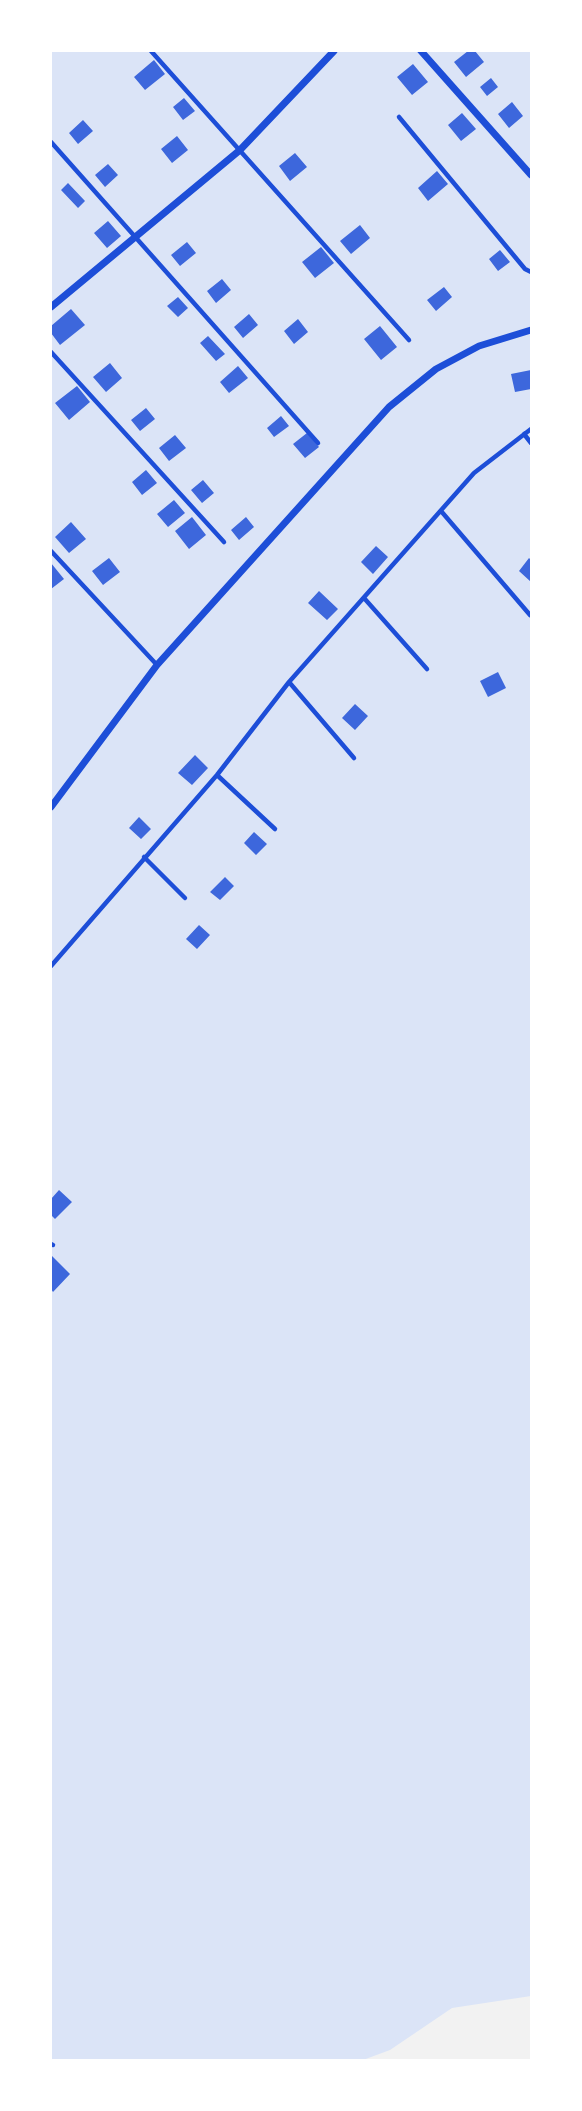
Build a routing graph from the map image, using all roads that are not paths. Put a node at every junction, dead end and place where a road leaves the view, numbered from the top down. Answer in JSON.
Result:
{"nodes":[{"id":1,"x":151,"y":51,"type":"edge"},
{"id":2,"x":334,"y":51,"type":"edge"},
{"id":3,"x":421,"y":51,"type":"edge"},
{"id":4,"x":399,"y":117,"type":"dead end"},
{"id":5,"x":51,"y":142,"type":"edge"},
{"id":6,"x":240,"y":150,"type":"junction"},
{"id":7,"x":531,"y":175,"type":"edge"},
{"id":8,"x":134,"y":239,"type":"junction"},
{"id":9,"x":531,"y":272,"type":"edge"},
{"id":10,"x":51,"y":307,"type":"edge"},
{"id":11,"x":531,"y":330,"type":"edge"},
{"id":12,"x":409,"y":340,"type":"dead end"},
{"id":13,"x":51,"y":352,"type":"edge"},
{"id":14,"x":531,"y":429,"type":"edge"},
{"id":15,"x":524,"y":434,"type":"junction"},
{"id":16,"x":318,"y":443,"type":"dead end"},
{"id":17,"x":531,"y":443,"type":"edge"},
{"id":18,"x":441,"y":511,"type":"junction"},
{"id":19,"x":224,"y":542,"type":"dead end"},
{"id":20,"x":51,"y":551,"type":"edge"},
{"id":21,"x":364,"y":598,"type":"junction"},
{"id":22,"x":530,"y":615,"type":"edge"},
{"id":23,"x":157,"y":665,"type":"junction"},
{"id":24,"x":427,"y":669,"type":"dead end"},
{"id":25,"x":289,"y":682,"type":"junction"},
{"id":26,"x":354,"y":758,"type":"dead end"},
{"id":27,"x":217,"y":775,"type":"junction"},
{"id":28,"x":51,"y":807,"type":"edge"},
{"id":29,"x":275,"y":829,"type":"dead end"},
{"id":30,"x":144,"y":857,"type":"junction"},
{"id":31,"x":185,"y":898,"type":"dead end"},
{"id":32,"x":51,"y":966,"type":"edge"}],
"edges":[{"from":1,"to":6,"type":"lane"},
{"from":2,"to":6,"type":"street"},
{"from":3,"to":7,"type":"street"},
{"from":4,"to":9,"type":"lane"},
{"from":5,"to":8,"type":"lane"},
{"from":6,"to":8,"type":"street"},
{"from":6,"to":12,"type":"lane"},
{"from":8,"to":10,"type":"street"},
{"from":8,"to":16,"type":"lane"},
{"from":11,"to":23,"type":"street"},
{"from":13,"to":19,"type":"lane"},
{"from":14,"to":15,"type":"lane"},
{"from":15,"to":17,"type":"lane"},
{"from":15,"to":18,"type":"lane"},
{"from":18,"to":21,"type":"lane"},
{"from":18,"to":22,"type":"lane"},
{"from":20,"to":23,"type":"lane"},
{"from":21,"to":24,"type":"lane"},
{"from":21,"to":25,"type":"lane"},
{"from":23,"to":28,"type":"street"},
{"from":25,"to":26,"type":"lane"},
{"from":25,"to":27,"type":"lane"},
{"from":27,"to":29,"type":"lane"},
{"from":27,"to":30,"type":"lane"},
{"from":30,"to":31,"type":"lane"},
{"from":30,"to":32,"type":"lane"}]}
